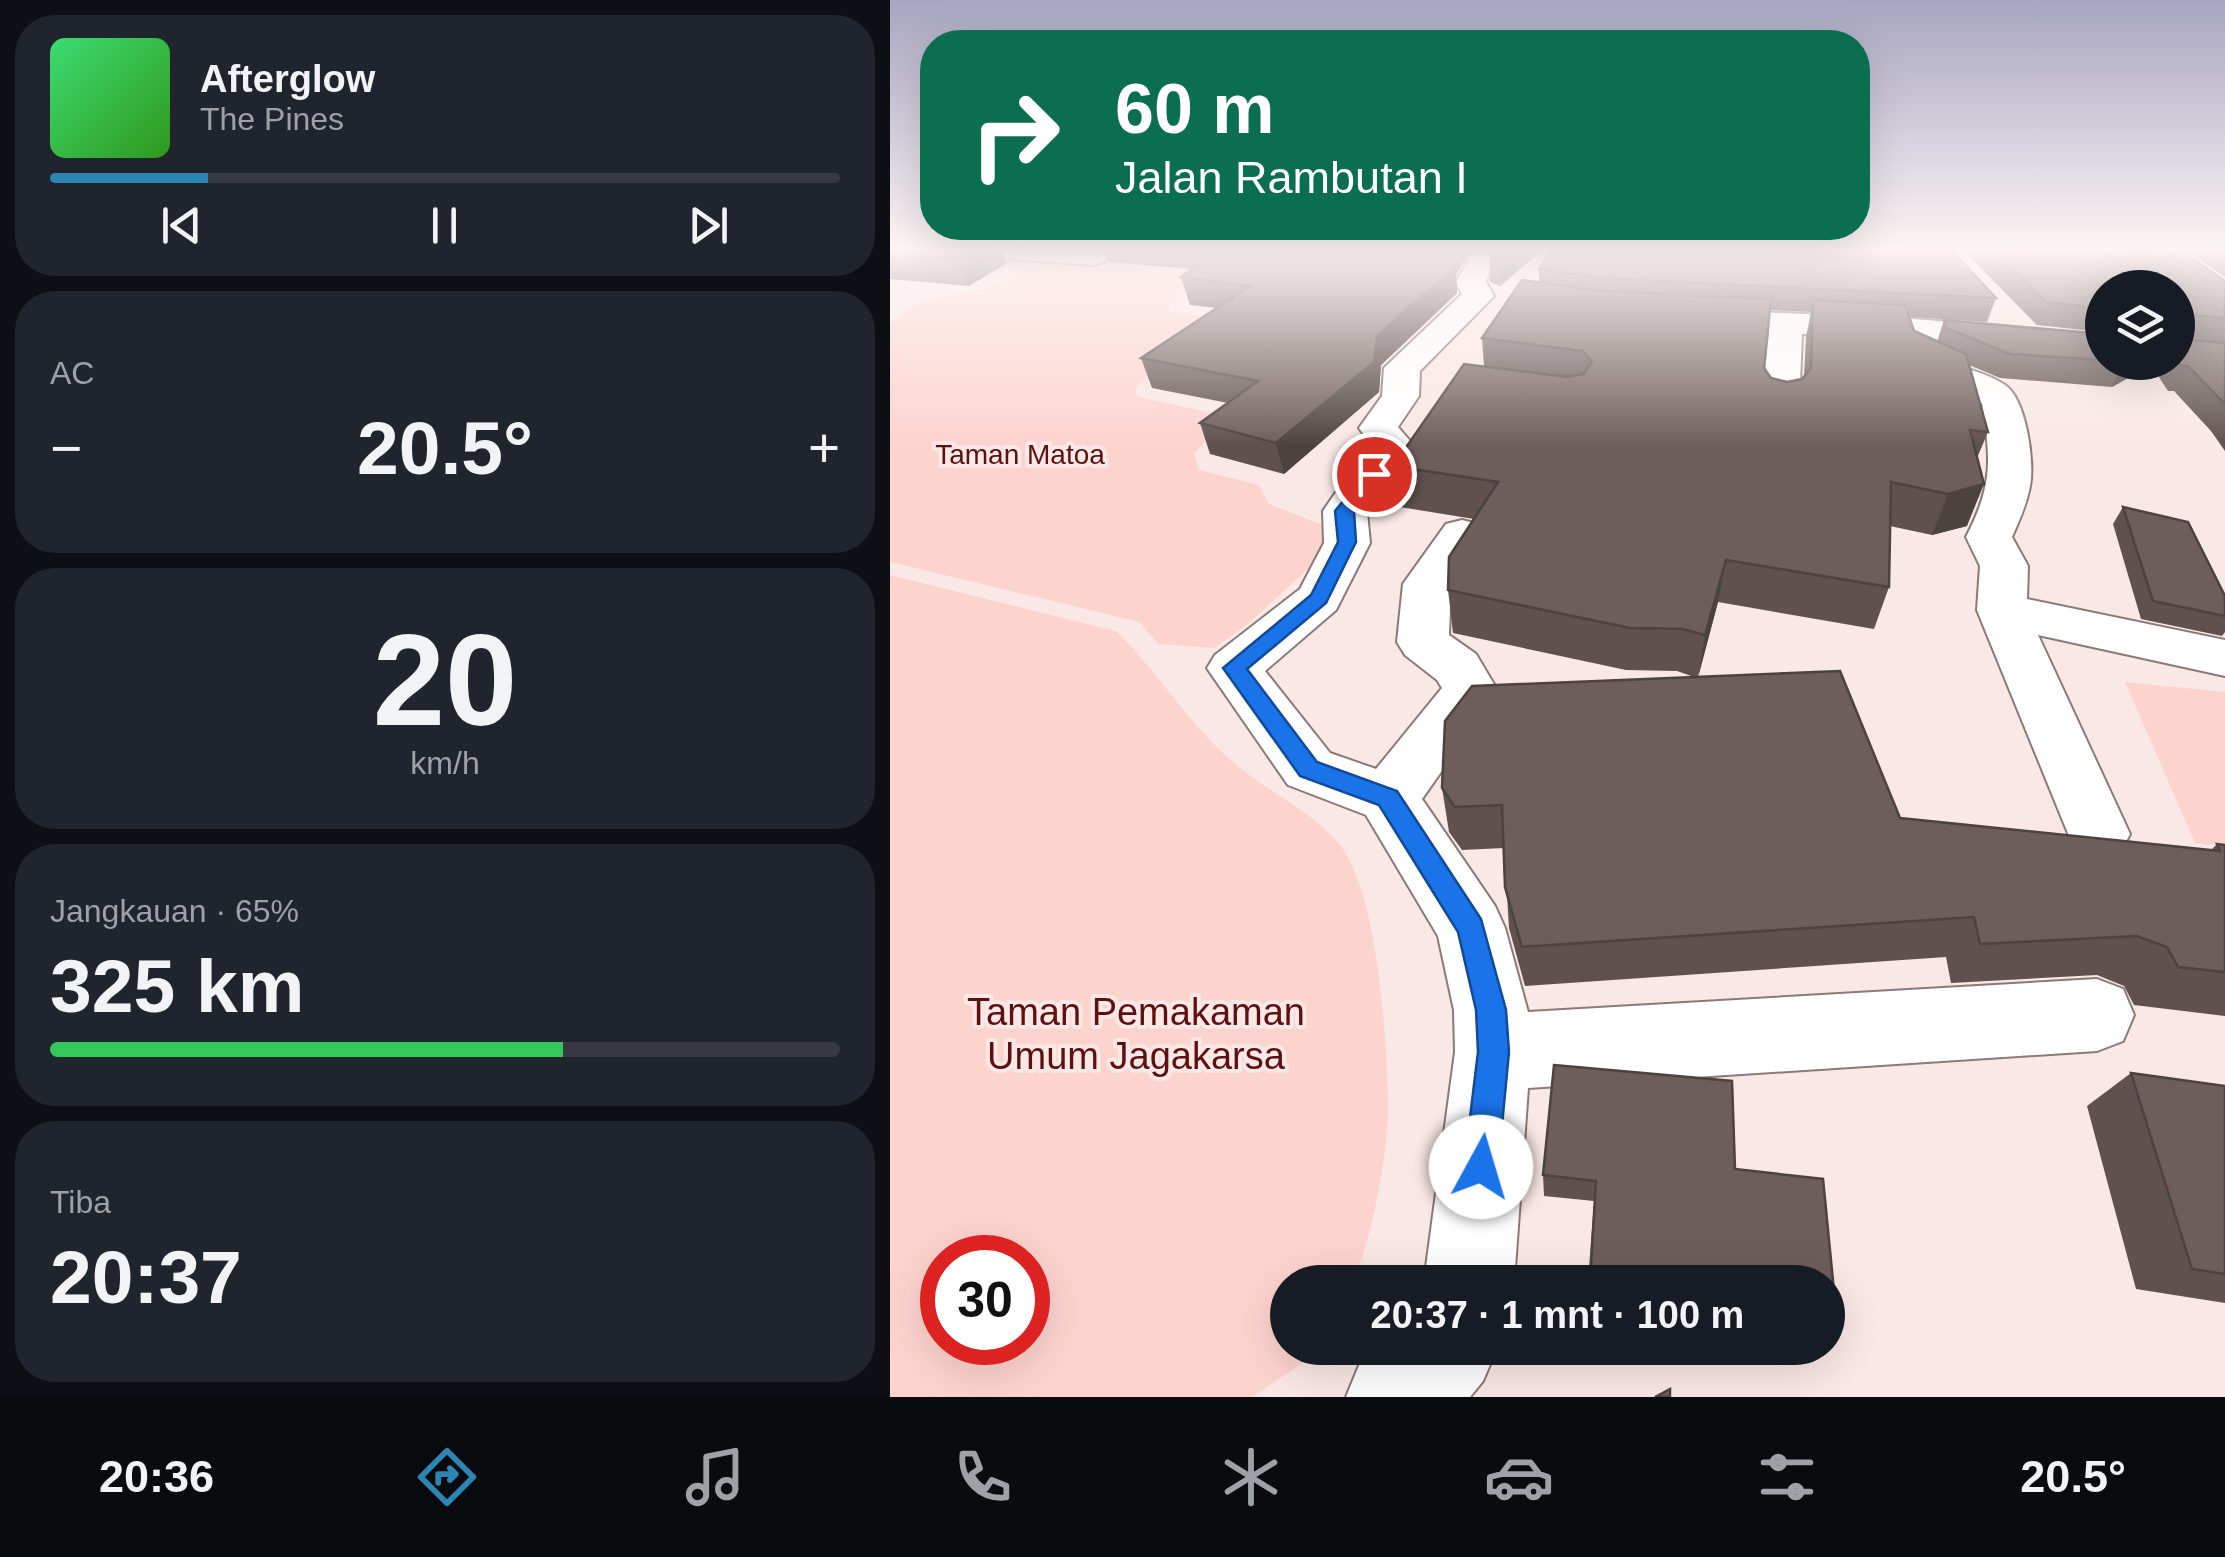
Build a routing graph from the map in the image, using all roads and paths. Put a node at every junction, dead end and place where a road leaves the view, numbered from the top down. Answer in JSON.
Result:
{"nodes":[{"id":1,"x":1474,"y":315,"type":"edge"},
{"id":2,"x":2004,"y":315,"type":"edge"},
{"id":3,"x":1656,"y":317,"type":"edge"},
{"id":4,"x":1786,"y":324,"type":"junction"},
{"id":5,"x":1914,"y":329,"type":"junction"},
{"id":6,"x":2025,"y":338,"type":"junction"},
{"id":7,"x":2085,"y":343,"type":"edge"},
{"id":8,"x":1780,"y":407,"type":"edge"},
{"id":9,"x":1462,"y":534,"type":"edge"},
{"id":10,"x":2002,"y":610,"type":"junction"},
{"id":11,"x":2225,"y":658,"type":"edge"},
{"id":12,"x":1471,"y":692,"type":"junction"},
{"id":13,"x":1527,"y":692,"type":"edge"},
{"id":14,"x":1388,"y":798,"type":"junction"},
{"id":15,"x":2098,"y":834,"type":"edge"},
{"id":16,"x":2097,"y":1015,"type":"dead end"},
{"id":17,"x":1494,"y":1052,"type":"junction"},
{"id":18,"x":1471,"y":1265,"type":"edge"},
{"id":19,"x":1435,"y":1365,"type":"edge"},
{"id":20,"x":1394,"y":1397,"type":"edge"}],
"edges":[{"from":1,"to":14,"type":"street"},
{"from":2,"to":6,"type":"street"},
{"from":3,"to":4,"type":"street"},
{"from":4,"to":5,"type":"street"},
{"from":4,"to":8,"type":"street"},
{"from":5,"to":6,"type":"street"},
{"from":5,"to":10,"type":"street"},
{"from":6,"to":7,"type":"street"},
{"from":9,"to":12,"type":"street"},
{"from":10,"to":11,"type":"street"},
{"from":10,"to":15,"type":"street"},
{"from":12,"to":13,"type":"street"},
{"from":12,"to":14,"type":"street"},
{"from":14,"to":17,"type":"street"},
{"from":16,"to":17,"type":"street"},
{"from":17,"to":18,"type":"street"},
{"from":19,"to":20,"type":"street"}]}
